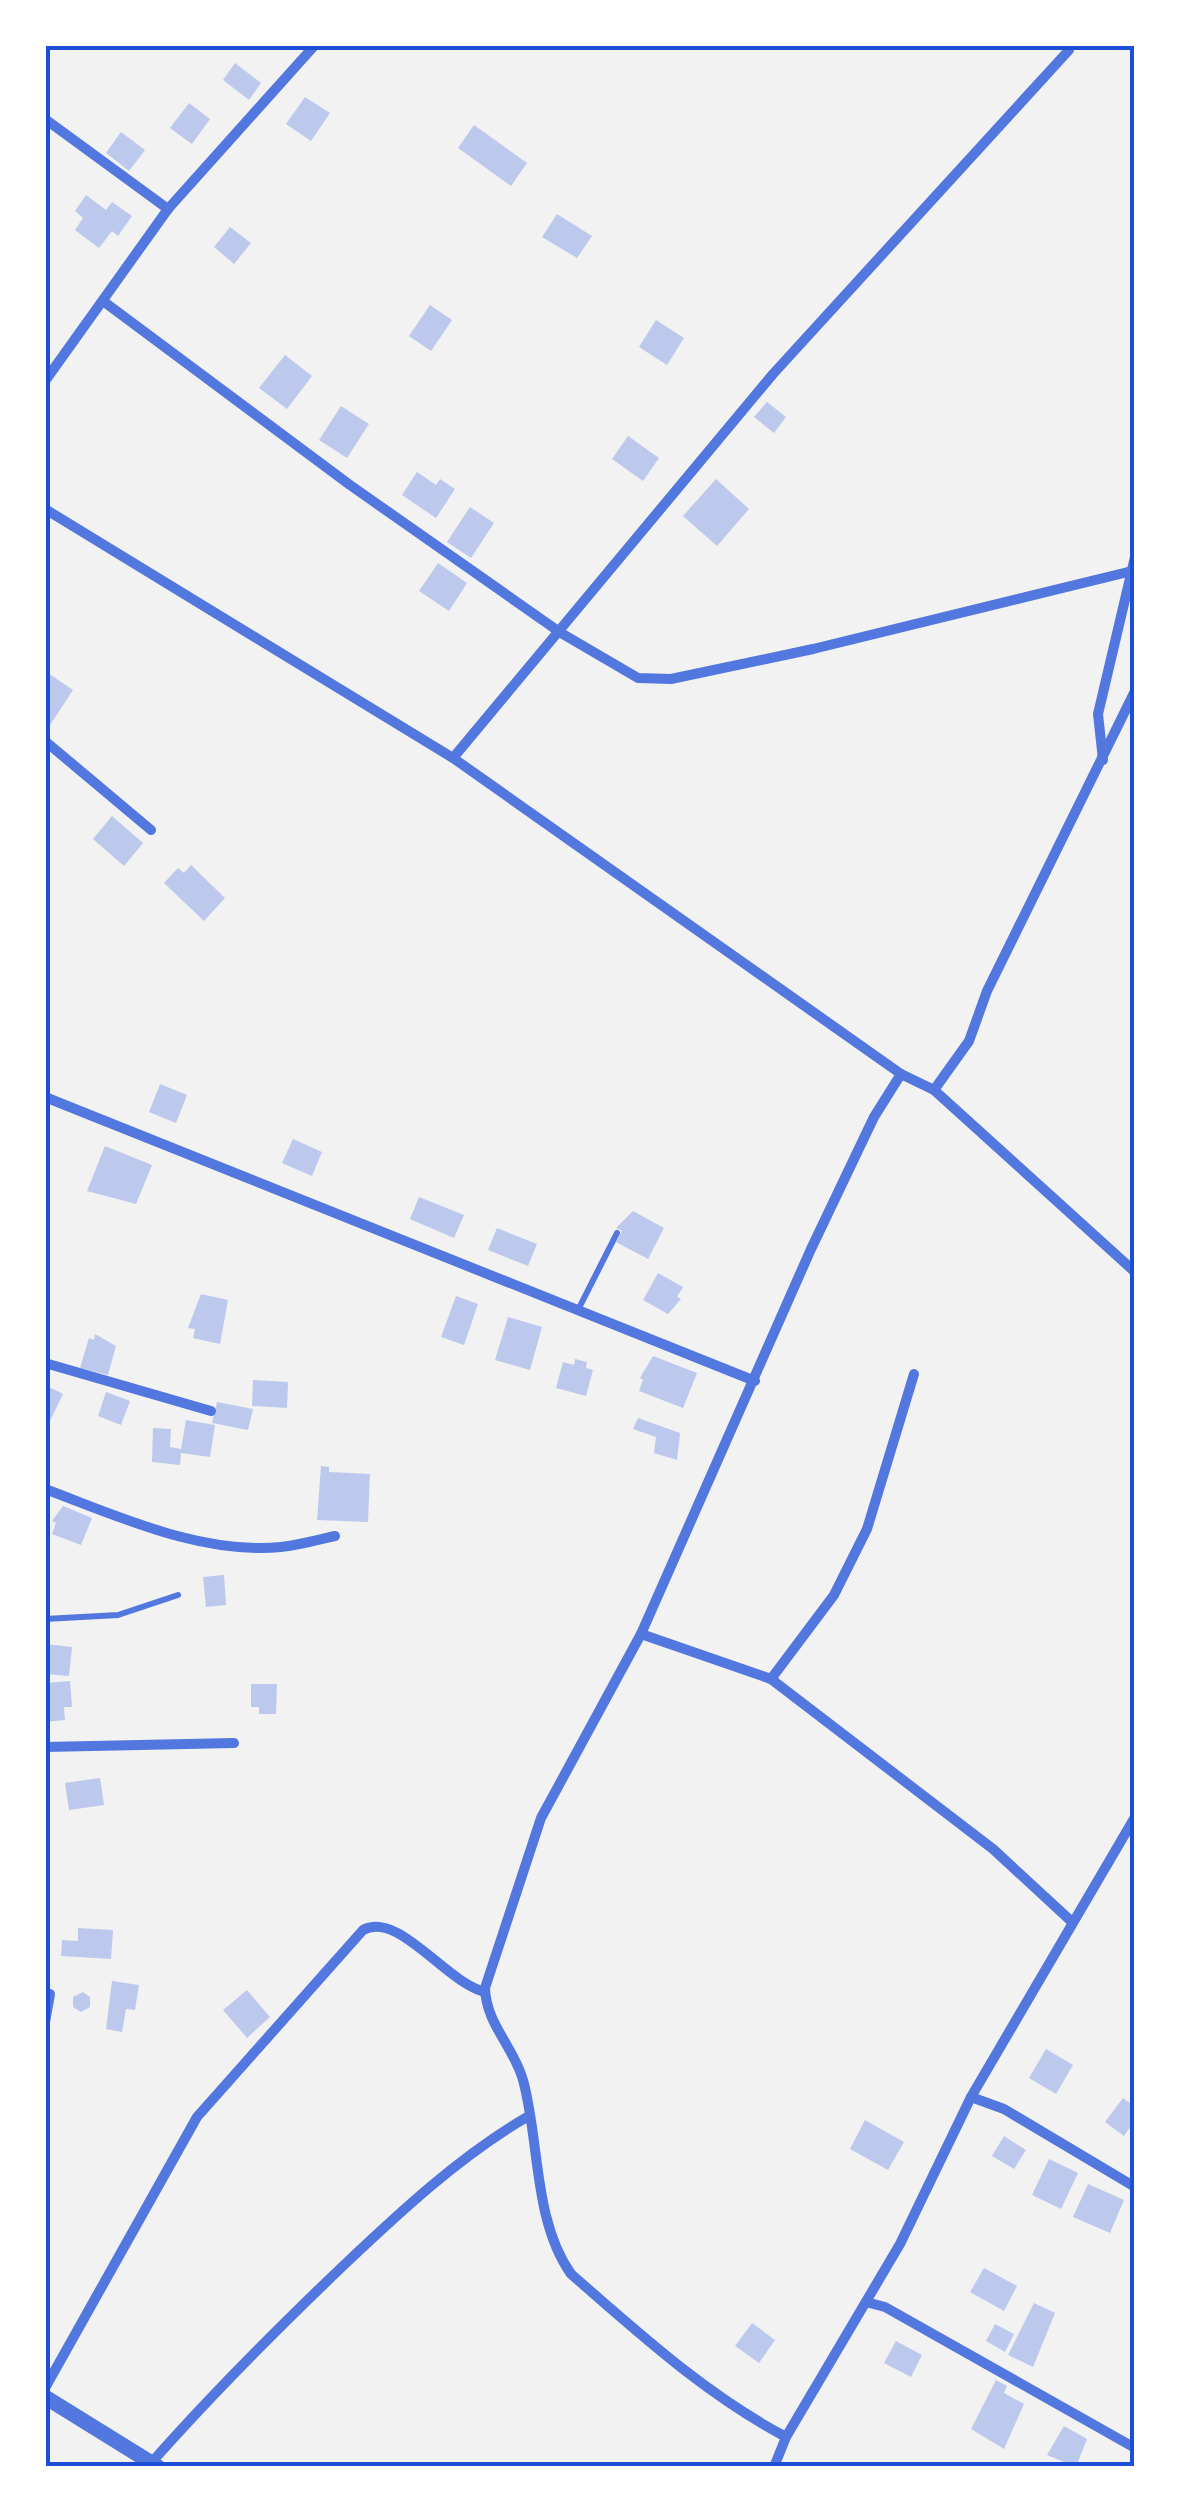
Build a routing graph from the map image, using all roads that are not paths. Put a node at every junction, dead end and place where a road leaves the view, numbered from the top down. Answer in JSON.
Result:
{"nodes":[{"id":1,"x":315,"y":45,"type":"edge"},
{"id":2,"x":1069,"y":50,"type":"dead end"},
{"id":3,"x":45,"y":120,"type":"edge"},
{"id":4,"x":168,"y":209,"type":"junction"},
{"id":5,"x":103,"y":301,"type":"junction"},
{"id":6,"x":45,"y":381,"type":"edge"},
{"id":7,"x":45,"y":509,"type":"edge"},
{"id":8,"x":1135,"y":557,"type":"edge"},
{"id":9,"x":1128,"y":572,"type":"junction"},
{"id":10,"x":560,"y":633,"type":"junction"},
{"id":11,"x":1135,"y":691,"type":"edge"},
{"id":12,"x":45,"y":741,"type":"edge"},
{"id":13,"x":453,"y":758,"type":"junction"},
{"id":14,"x":1103,"y":760,"type":"junction"},
{"id":15,"x":151,"y":830,"type":"dead end"},
{"id":16,"x":902,"y":1074,"type":"junction"},
{"id":17,"x":934,"y":1090,"type":"junction"},
{"id":18,"x":45,"y":1098,"type":"edge"},
{"id":19,"x":617,"y":1232,"type":"dead end"},
{"id":20,"x":1135,"y":1272,"type":"edge"},
{"id":21,"x":578,"y":1308,"type":"junction"},
{"id":22,"x":45,"y":1363,"type":"edge"},
{"id":23,"x":914,"y":1374,"type":"dead end"},
{"id":24,"x":755,"y":1381,"type":"junction"},
{"id":25,"x":211,"y":1411,"type":"dead end"},
{"id":26,"x":45,"y":1490,"type":"edge"},
{"id":27,"x":334,"y":1536,"type":"dead end"},
{"id":28,"x":178,"y":1595,"type":"dead end"},
{"id":29,"x":45,"y":1619,"type":"edge"},
{"id":30,"x":641,"y":1634,"type":"junction"},
{"id":31,"x":771,"y":1679,"type":"junction"},
{"id":32,"x":234,"y":1743,"type":"dead end"},
{"id":33,"x":45,"y":1747,"type":"edge"},
{"id":34,"x":1135,"y":1816,"type":"edge"},
{"id":35,"x":1071,"y":1921,"type":"junction"},
{"id":36,"x":484,"y":1992,"type":"junction"},
{"id":37,"x":50,"y":1994,"type":"dead end"},
{"id":38,"x":45,"y":2022,"type":"edge"},
{"id":39,"x":971,"y":2097,"type":"junction"},
{"id":40,"x":527,"y":2116,"type":"junction"},
{"id":41,"x":1135,"y":2187,"type":"edge"},
{"id":42,"x":866,"y":2302,"type":"junction"},
{"id":43,"x":45,"y":2388,"type":"edge"},
{"id":44,"x":45,"y":2397,"type":"edge"},
{"id":45,"x":786,"y":2438,"type":"junction"},
{"id":46,"x":1135,"y":2448,"type":"edge"},
{"id":47,"x":153,"y":2465,"type":"edge"},
{"id":48,"x":774,"y":2467,"type":"edge"}],
"edges":[{"from":1,"to":4,"type":"street"},
{"from":2,"to":10,"type":"street"},
{"from":3,"to":4,"type":"street"},
{"from":4,"to":5,"type":"street"},
{"from":5,"to":6,"type":"street"},
{"from":5,"to":10,"type":"street"},
{"from":7,"to":13,"type":"street"},
{"from":8,"to":9,"type":"street"},
{"from":9,"to":10,"type":"street"},
{"from":9,"to":14,"type":"street"},
{"from":10,"to":13,"type":"street"},
{"from":11,"to":14,"type":"street"},
{"from":12,"to":15,"type":"street"},
{"from":13,"to":16,"type":"street"},
{"from":14,"to":17,"type":"street"},
{"from":16,"to":17,"type":"street"},
{"from":16,"to":24,"type":"street"},
{"from":17,"to":20,"type":"street"},
{"from":18,"to":21,"type":"street"},
{"from":19,"to":21,"type":"lane"},
{"from":21,"to":24,"type":"street"},
{"from":22,"to":25,"type":"street"},
{"from":23,"to":31,"type":"street"},
{"from":24,"to":30,"type":"street"},
{"from":26,"to":27,"type":"street"},
{"from":28,"to":29,"type":"lane"},
{"from":30,"to":31,"type":"street"},
{"from":30,"to":36,"type":"street"},
{"from":31,"to":35,"type":"street"},
{"from":32,"to":33,"type":"street"},
{"from":34,"to":35,"type":"street"},
{"from":35,"to":39,"type":"street"},
{"from":36,"to":40,"type":"street"},
{"from":36,"to":43,"type":"street"},
{"from":37,"to":38,"type":"street"},
{"from":39,"to":41,"type":"street"},
{"from":39,"to":42,"type":"street"},
{"from":40,"to":45,"type":"street"},
{"from":40,"to":47,"type":"street"},
{"from":42,"to":45,"type":"street"},
{"from":42,"to":46,"type":"street"},
{"from":44,"to":47,"type":"street"},
{"from":45,"to":48,"type":"street"}]}
